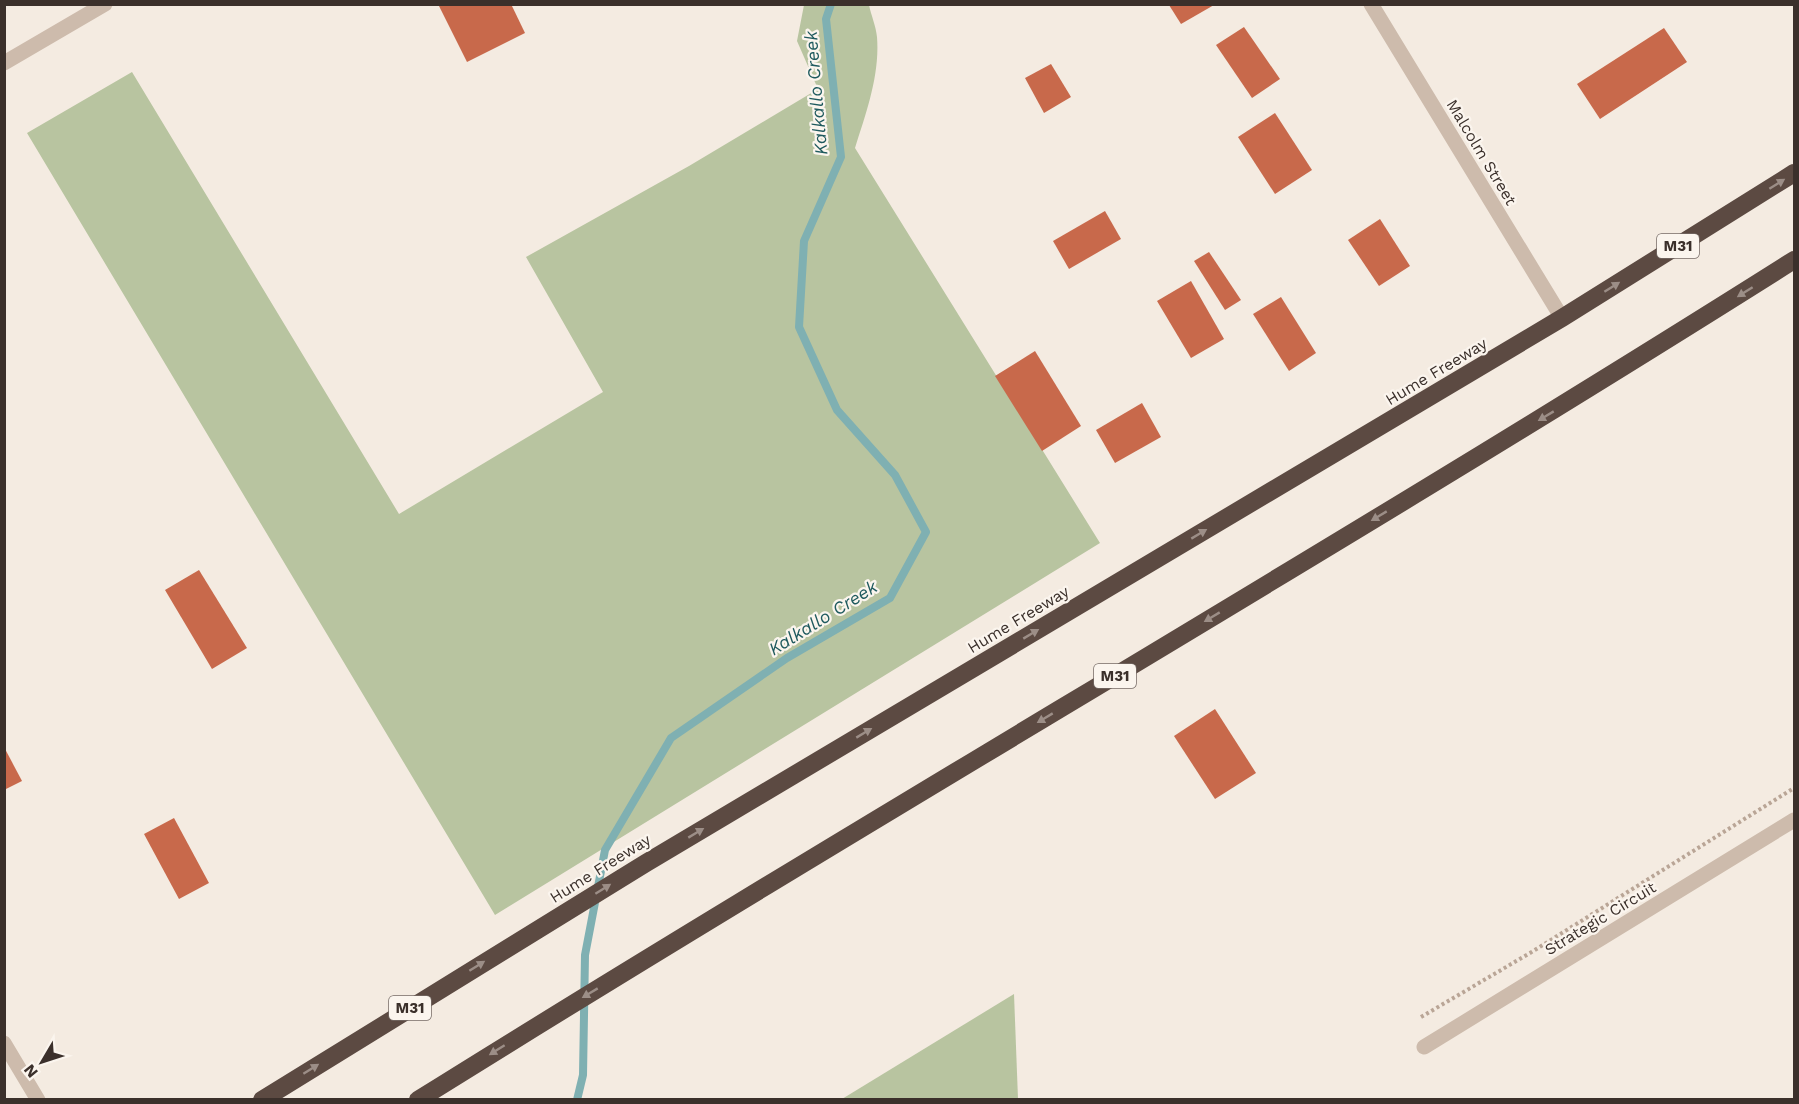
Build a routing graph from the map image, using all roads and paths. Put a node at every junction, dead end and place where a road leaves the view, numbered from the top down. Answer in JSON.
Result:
{"nodes":[{"id":1,"x":105,"y":4,"type":"edge"},
{"id":2,"x":1371,"y":4,"type":"edge"},
{"id":3,"x":4,"y":63,"type":"edge"},
{"id":4,"x":1794,"y":173,"type":"edge"},
{"id":5,"x":1794,"y":260,"type":"edge"},
{"id":6,"x":1562,"y":318,"type":"junction"},
{"id":7,"x":1794,"y":788,"type":"edge"},
{"id":8,"x":1794,"y":820,"type":"edge"},
{"id":9,"x":1421,"y":1017,"type":"dead end"},
{"id":10,"x":4,"y":1043,"type":"edge"},
{"id":11,"x":1424,"y":1047,"type":"dead end"},
{"id":12,"x":38,"y":1100,"type":"edge"},
{"id":13,"x":262,"y":1100,"type":"edge"},
{"id":14,"x":418,"y":1100,"type":"edge"}],
"edges":[{"from":1,"to":3,"type":"street"},
{"from":2,"to":6,"type":"street","name":"Malcolm Street"},
{"from":6,"to":4,"type":"highway","name":"Hume Freeway","number":"M31","one_way":true},
{"from":5,"to":14,"type":"highway","number":"M31","one_way":true},
{"from":13,"to":6,"type":"highway","name":"Hume Freeway","number":"M31","one_way":true},
{"from":7,"to":9,"type":"path"},
{"from":8,"to":11,"type":"street","name":"Strategic Circuit"},
{"from":10,"to":12,"type":"street"}]}
